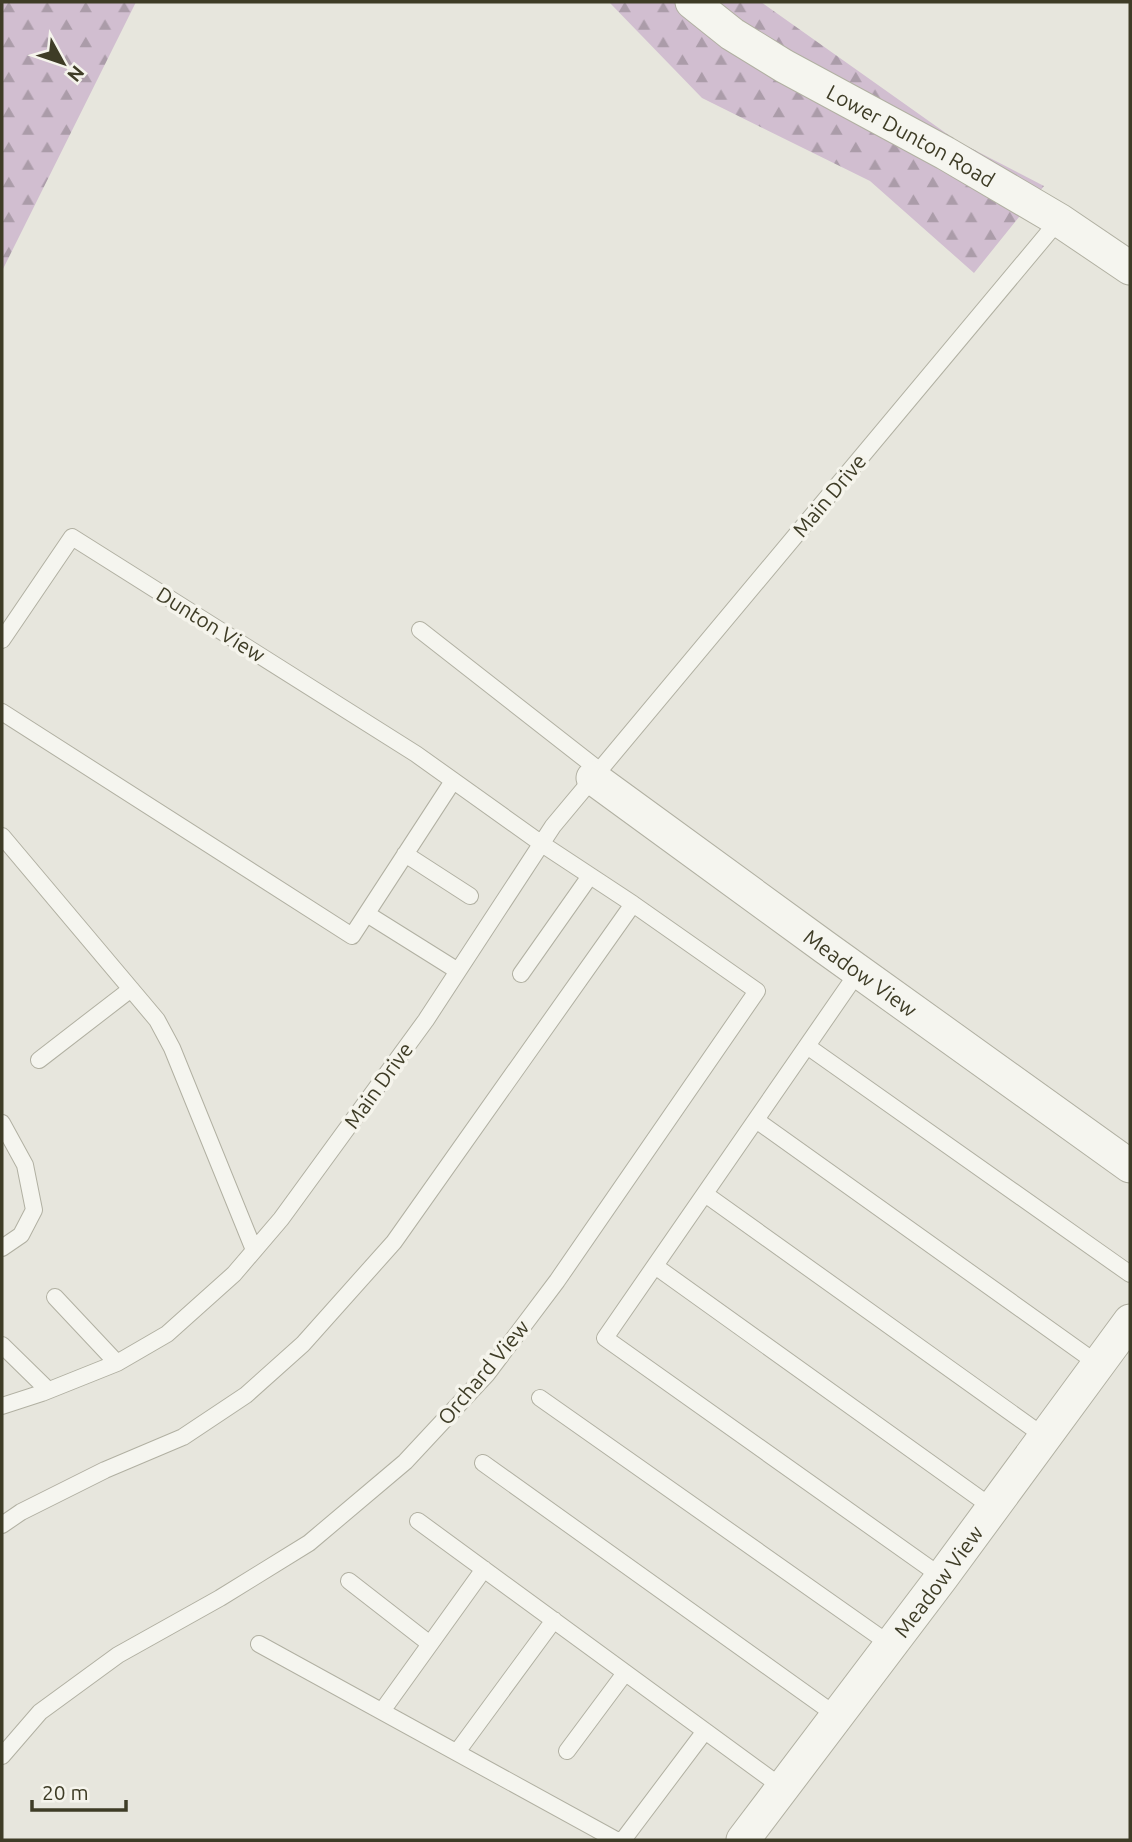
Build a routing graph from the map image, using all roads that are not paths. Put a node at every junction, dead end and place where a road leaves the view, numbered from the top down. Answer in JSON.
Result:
{"nodes":[{"id":1,"x":692,"y":2,"type":"edge"},
{"id":2,"x":1059,"y":220,"type":"junction"},
{"id":3,"x":1130,"y":268,"type":"edge"},
{"id":4,"x":420,"y":630,"type":"dead end"},
{"id":5,"x":2,"y":640,"type":"edge"},
{"id":6,"x":2,"y":712,"type":"edge"},
{"id":7,"x":596,"y":774,"type":"junction"},
{"id":8,"x":453,"y":781,"type":"junction"},
{"id":9,"x":2,"y":836,"type":"edge"},
{"id":10,"x":542,"y":844,"type":"junction"},
{"id":11,"x":405,"y":854,"type":"junction"},
{"id":12,"x":590,"y":876,"type":"junction"},
{"id":13,"x":470,"y":896,"type":"dead end"},
{"id":14,"x":633,"y":904,"type":"junction"},
{"id":15,"x":367,"y":914,"type":"junction"},
{"id":16,"x":458,"y":971,"type":"junction"},
{"id":17,"x":858,"y":972,"type":"junction"},
{"id":18,"x":520,"y":974,"type":"dead end"},
{"id":19,"x":131,"y":989,"type":"junction"},
{"id":20,"x":807,"y":1046,"type":"junction"},
{"id":21,"x":39,"y":1060,"type":"dead end"},
{"id":22,"x":756,"y":1120,"type":"junction"},
{"id":23,"x":2,"y":1123,"type":"edge"},
{"id":24,"x":1130,"y":1166,"type":"edge"},
{"id":25,"x":705,"y":1195,"type":"junction"},
{"id":26,"x":2,"y":1248,"type":"edge"},
{"id":27,"x":254,"y":1250,"type":"junction"},
{"id":28,"x":654,"y":1266,"type":"junction"},
{"id":29,"x":1130,"y":1274,"type":"edge"},
{"id":30,"x":55,"y":1297,"type":"dead end"},
{"id":31,"x":1130,"y":1321,"type":"edge"},
{"id":32,"x":2,"y":1345,"type":"edge"},
{"id":33,"x":117,"y":1363,"type":"junction"},
{"id":34,"x":1098,"y":1364,"type":"junction"},
{"id":35,"x":48,"y":1390,"type":"junction"},
{"id":36,"x":540,"y":1398,"type":"dead end"},
{"id":37,"x":2,"y":1406,"type":"edge"},
{"id":38,"x":1045,"y":1437,"type":"junction"},
{"id":39,"x":483,"y":1463,"type":"dead end"},
{"id":40,"x":993,"y":1508,"type":"junction"},
{"id":41,"x":418,"y":1521,"type":"dead end"},
{"id":42,"x":2,"y":1525,"type":"edge"},
{"id":43,"x":484,"y":1569,"type":"junction"},
{"id":44,"x":942,"y":1577,"type":"junction"},
{"id":45,"x":349,"y":1581,"type":"dead end"},
{"id":46,"x":554,"y":1620,"type":"junction"},
{"id":47,"x":259,"y":1644,"type":"dead end"},
{"id":48,"x":429,"y":1644,"type":"junction"},
{"id":49,"x":891,"y":1644,"type":"junction"},
{"id":50,"x":625,"y":1673,"type":"junction"},
{"id":51,"x":382,"y":1711,"type":"junction"},
{"id":52,"x":837,"y":1716,"type":"junction"},
{"id":53,"x":705,"y":1731,"type":"junction"},
{"id":54,"x":567,"y":1751,"type":"dead end"},
{"id":55,"x":457,"y":1752,"type":"junction"},
{"id":56,"x":2,"y":1756,"type":"edge"},
{"id":57,"x":783,"y":1788,"type":"junction"},
{"id":58,"x":616,"y":1840,"type":"edge"},
{"id":59,"x":623,"y":1840,"type":"edge"},
{"id":60,"x":743,"y":1840,"type":"edge"}],
"edges":[{"from":1,"to":2,"type":"street","name":"Lower Dunton Road"},
{"from":2,"to":3,"type":"street","name":"Lower Dunton Road"},
{"from":2,"to":7,"type":"lane","name":"Main Drive"},
{"from":4,"to":7,"type":"lane"},
{"from":5,"to":8,"type":"lane","name":"Dunton View"},
{"from":6,"to":15,"type":"lane"},
{"from":7,"to":10,"type":"lane","name":"Main Drive"},
{"from":7,"to":17,"type":"street","name":"Meadow View"},
{"from":8,"to":10,"type":"lane","name":"Dunton View"},
{"from":8,"to":11,"type":"lane"},
{"from":9,"to":19,"type":"lane"},
{"from":10,"to":12,"type":"lane","name":"Orchard View"},
{"from":10,"to":16,"type":"lane","name":"Main Drive"},
{"from":11,"to":13,"type":"lane"},
{"from":11,"to":15,"type":"lane"},
{"from":12,"to":14,"type":"lane","name":"Orchard View"},
{"from":12,"to":18,"type":"lane"},
{"from":14,"to":42,"type":"lane"},
{"from":14,"to":56,"type":"lane","name":"Orchard View"},
{"from":15,"to":16,"type":"lane"},
{"from":16,"to":27,"type":"lane","name":"Main Drive"},
{"from":17,"to":20,"type":"lane"},
{"from":17,"to":24,"type":"street","name":"Meadow View"},
{"from":19,"to":21,"type":"lane"},
{"from":19,"to":27,"type":"lane"},
{"from":20,"to":22,"type":"lane"},
{"from":20,"to":29,"type":"lane"},
{"from":22,"to":25,"type":"lane"},
{"from":22,"to":34,"type":"lane"},
{"from":23,"to":26,"type":"lane"},
{"from":25,"to":28,"type":"lane"},
{"from":25,"to":38,"type":"lane"},
{"from":27,"to":33,"type":"lane","name":"Main Drive"},
{"from":28,"to":40,"type":"lane"},
{"from":28,"to":44,"type":"lane"},
{"from":30,"to":33,"type":"lane"},
{"from":31,"to":34,"type":"street","name":"Meadow View"},
{"from":32,"to":35,"type":"lane"},
{"from":33,"to":35,"type":"lane","name":"Main Drive"},
{"from":34,"to":38,"type":"street","name":"Meadow View"},
{"from":35,"to":37,"type":"lane","name":"Main Drive"},
{"from":36,"to":49,"type":"lane"},
{"from":38,"to":40,"type":"street","name":"Meadow View"},
{"from":39,"to":52,"type":"lane"},
{"from":40,"to":44,"type":"street","name":"Meadow View"},
{"from":41,"to":43,"type":"lane"},
{"from":43,"to":46,"type":"lane"},
{"from":43,"to":48,"type":"lane"},
{"from":44,"to":49,"type":"street","name":"Meadow View"},
{"from":45,"to":48,"type":"lane"},
{"from":46,"to":50,"type":"lane"},
{"from":46,"to":55,"type":"lane"},
{"from":47,"to":51,"type":"lane"},
{"from":48,"to":51,"type":"lane"},
{"from":49,"to":52,"type":"street","name":"Meadow View"},
{"from":50,"to":53,"type":"lane"},
{"from":50,"to":54,"type":"lane"},
{"from":51,"to":55,"type":"lane"},
{"from":52,"to":57,"type":"street","name":"Meadow View"},
{"from":53,"to":57,"type":"lane"},
{"from":53,"to":59,"type":"lane"},
{"from":55,"to":58,"type":"lane"},
{"from":57,"to":60,"type":"street","name":"Meadow View"}]}
